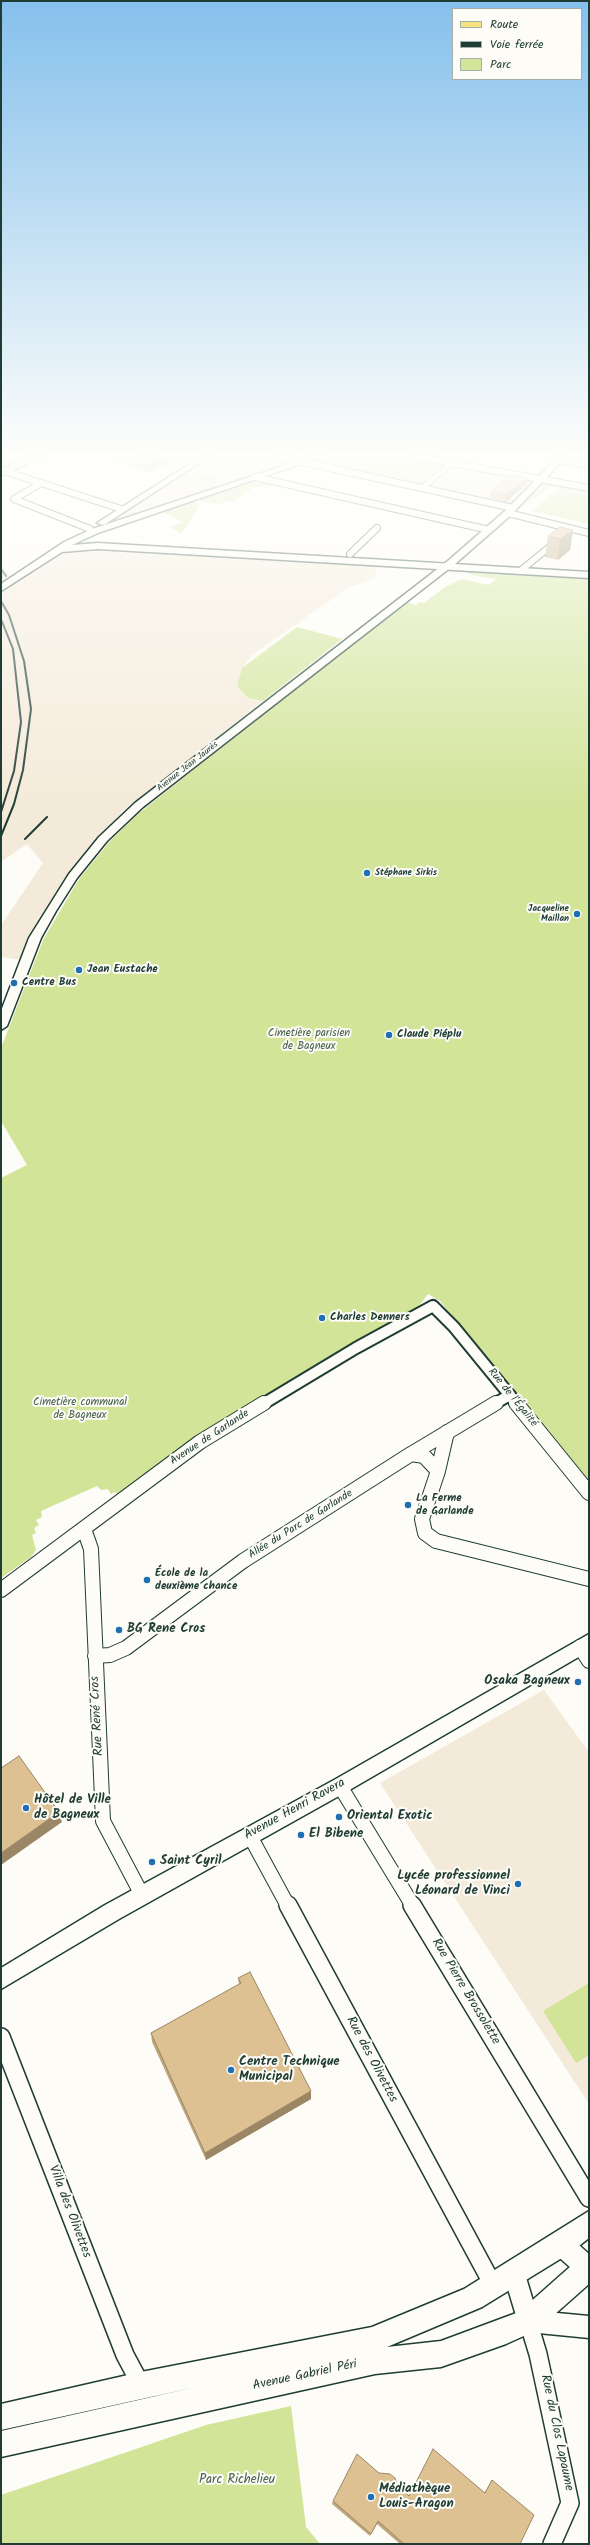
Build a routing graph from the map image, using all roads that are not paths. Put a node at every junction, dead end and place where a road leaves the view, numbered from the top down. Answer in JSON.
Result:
{"nodes":[{"id":1,"x":21,"y":575,"type":"edge"},
{"id":2,"x":436,"y":575,"type":"edge"},
{"id":3,"x":1,"y":588,"type":"edge"},
{"id":4,"x":1,"y":1026,"type":"edge"},
{"id":5,"x":433,"y":1306,"type":"joint"},
{"id":6,"x":510,"y":1395,"type":"junction"},
{"id":7,"x":447,"y":1432,"type":"junction"},
{"id":8,"x":411,"y":1454,"type":"junction"},
{"id":9,"x":438,"y":1470,"type":"junction"},
{"id":10,"x":589,"y":1493,"type":"edge"},
{"id":11,"x":84,"y":1529,"type":"junction"},
{"id":12,"x":589,"y":1579,"type":"edge"},
{"id":13,"x":1,"y":1590,"type":"edge"},
{"id":14,"x":586,"y":1650,"type":"edge"},
{"id":15,"x":95,"y":1656,"type":"junction"},
{"id":16,"x":340,"y":1786,"type":"junction"},
{"id":17,"x":250,"y":1836,"type":"junction"},
{"id":18,"x":142,"y":1895,"type":"junction"},
{"id":19,"x":1,"y":1979,"type":"edge"},
{"id":20,"x":1,"y":2037,"type":"edge"},
{"id":21,"x":589,"y":2198,"type":"edge"},
{"id":22,"x":589,"y":2223,"type":"edge"},
{"id":23,"x":561,"y":2244,"type":"junction"},
{"id":24,"x":589,"y":2268,"type":"edge"},
{"id":25,"x":504,"y":2279,"type":"junction"},
{"id":26,"x":528,"y":2321,"type":"junction"},
{"id":27,"x":589,"y":2327,"type":"edge"},
{"id":28,"x":141,"y":2385,"type":"junction"},
{"id":29,"x":1,"y":2417,"type":"edge"},
{"id":30,"x":1,"y":2444,"type":"edge"},
{"id":31,"x":552,"y":2544,"type":"edge"}],
"edges":[{"from":1,"to":3,"type":"main road"},
{"from":2,"to":4,"type":"street","name":"Avenue Jean Jaurès"},
{"from":5,"to":6,"type":"street","name":"Rue de l'Égalité"},
{"from":5,"to":11,"type":"street","name":"Avenue de Garlande"},
{"from":6,"to":7,"type":"street","name":"Allée du Parc de Garlande"},
{"from":6,"to":10,"type":"street","name":"Rue de l'Égalité"},
{"from":7,"to":8,"type":"street","name":"Allée du Parc de Garlande"},
{"from":7,"to":9,"type":"street"},
{"from":8,"to":9,"type":"street"},
{"from":8,"to":15,"type":"street","name":"Allée du Parc de Garlande"},
{"from":9,"to":12,"type":"street"},
{"from":11,"to":13,"type":"street","name":"Avenue de Garlande"},
{"from":11,"to":15,"type":"street","name":"Rue René Cros"},
{"from":14,"to":16,"type":"street","name":"Avenue Henri Ravera"},
{"from":15,"to":18,"type":"street","name":"Rue René Cros"},
{"from":16,"to":17,"type":"street","name":"Avenue Henri Ravera"},
{"from":16,"to":21,"type":"street","name":"Rue Pierre Brossolette"},
{"from":17,"to":18,"type":"street","name":"Avenue Henri Ravera"},
{"from":17,"to":25,"type":"street","name":"Rue des Olivettes"},
{"from":18,"to":19,"type":"street","name":"Avenue Henri Ravera"},
{"from":20,"to":28,"type":"street","name":"Villa des Olivettes"},
{"from":22,"to":23,"type":"main road","name":"Avenue Gabriel Péri"},
{"from":23,"to":24,"type":"street"},
{"from":23,"to":25,"type":"main road","name":"Avenue Gabriel Péri"},
{"from":24,"to":26,"type":"main road","name":"Avenue Gabriel Péri"},
{"from":25,"to":26,"type":"street"},
{"from":25,"to":28,"type":"main road","name":"Avenue Gabriel Péri"},
{"from":26,"to":27,"type":"street"},
{"from":26,"to":30,"type":"main road","name":"Avenue Gabriel Péri"},
{"from":26,"to":31,"type":"street","name":"Rue du Clos Lapaume"},
{"from":28,"to":29,"type":"main road","name":"Avenue Gabriel Péri"}]}
